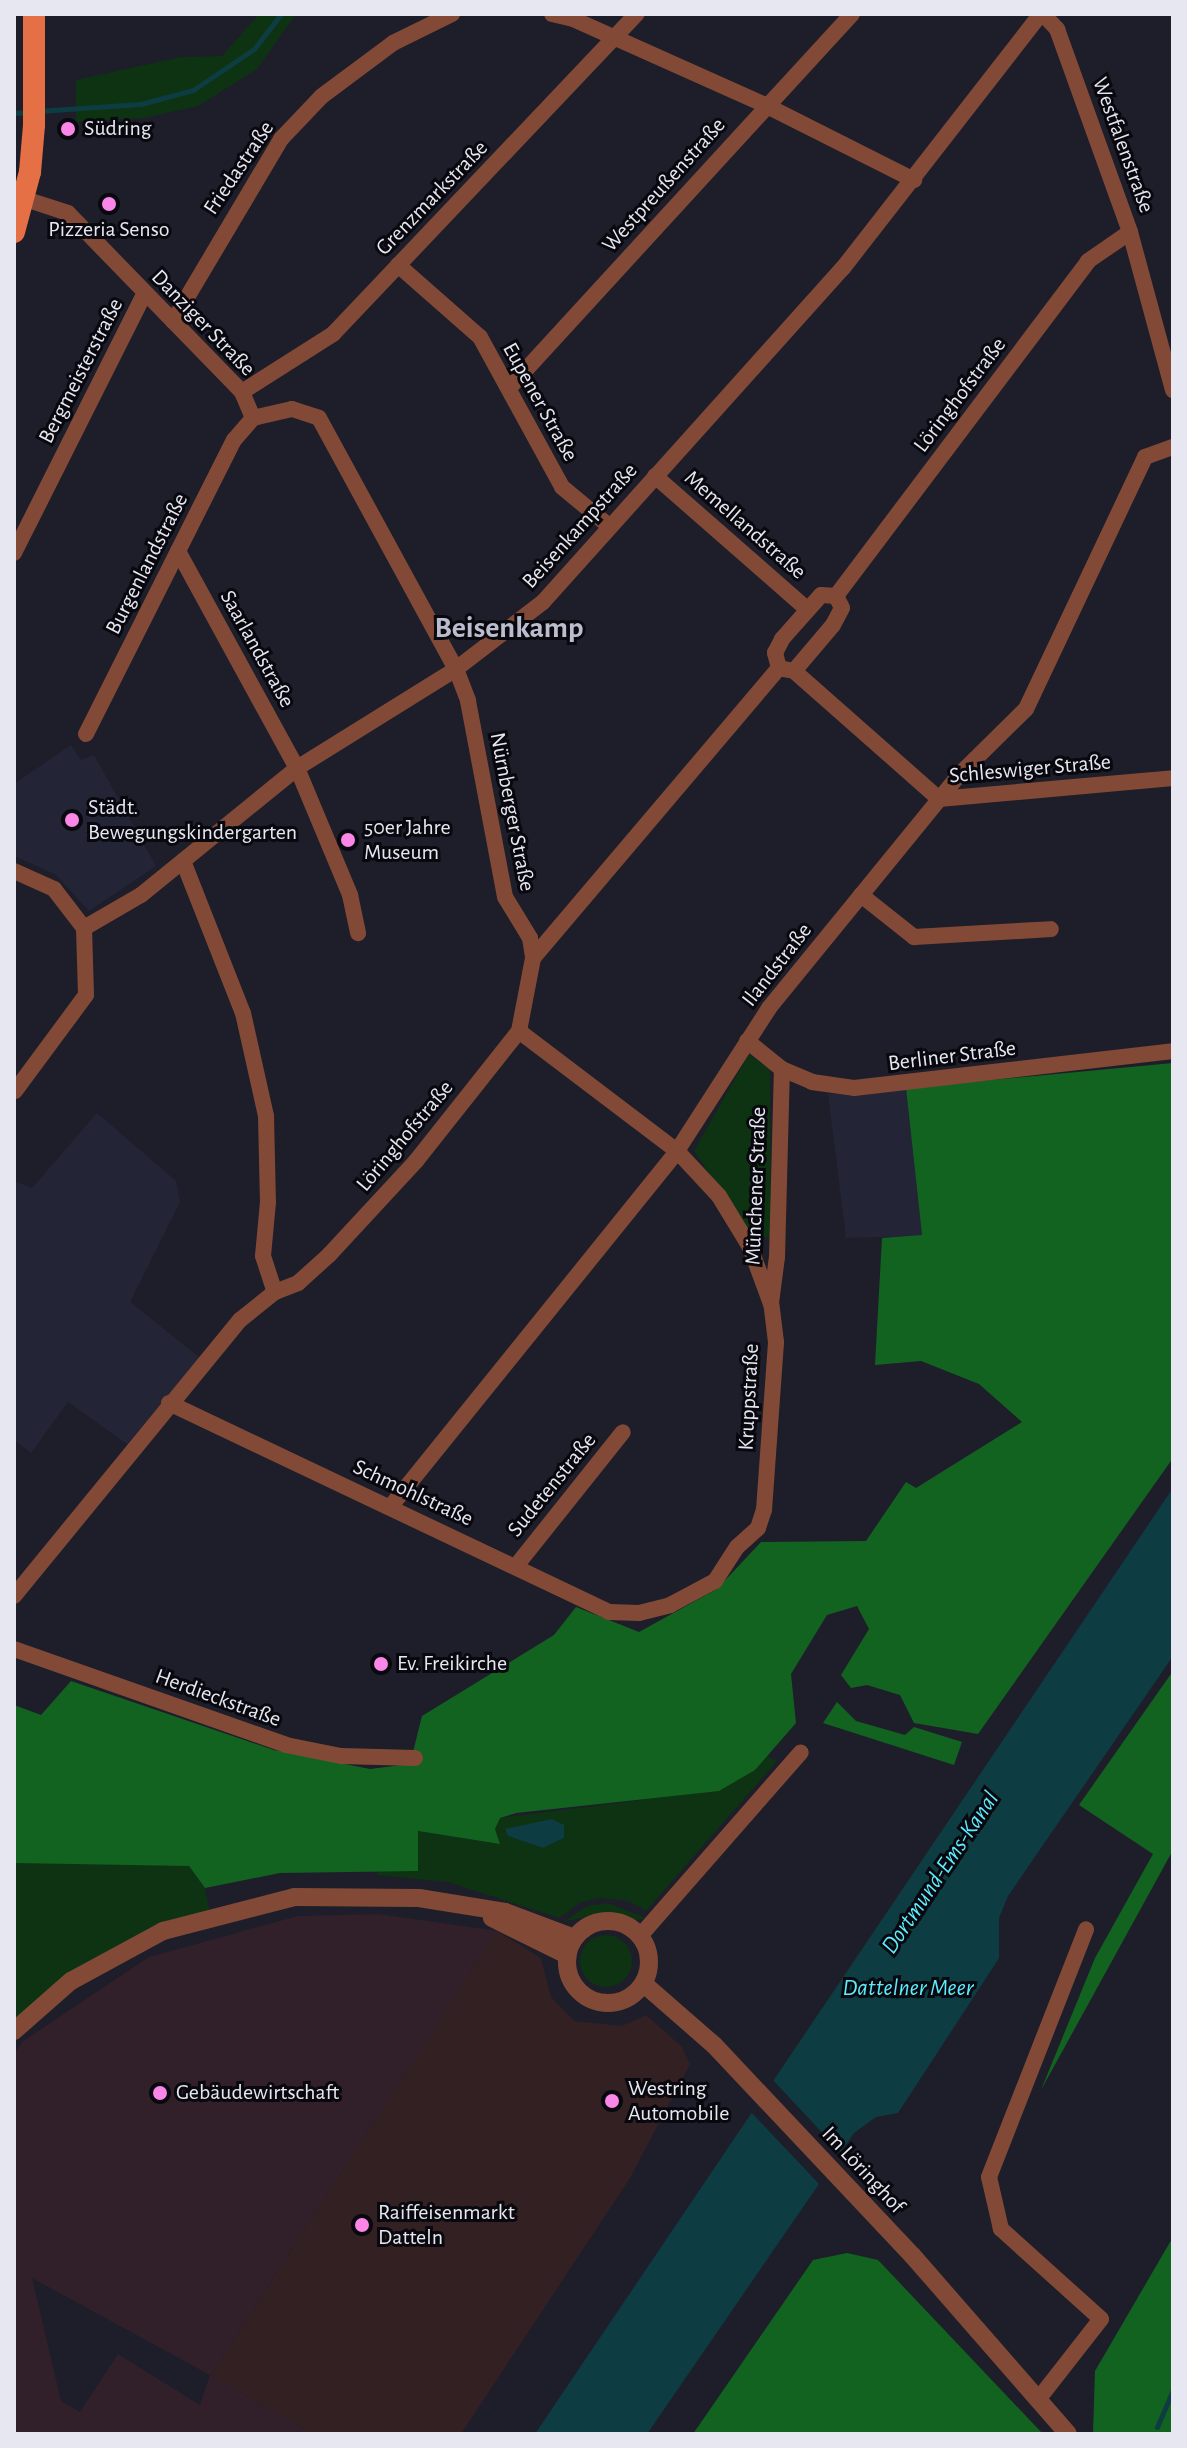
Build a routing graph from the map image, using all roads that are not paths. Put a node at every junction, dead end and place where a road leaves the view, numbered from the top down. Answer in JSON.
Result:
{"nodes":[{"id":1,"x":34,"y":14,"type":"edge"},
{"id":2,"x":452,"y":14,"type":"edge"},
{"id":3,"x":552,"y":14,"type":"edge"},
{"id":4,"x":637,"y":14,"type":"edge"},
{"id":5,"x":852,"y":14,"type":"edge"},
{"id":6,"x":1042,"y":14,"type":"edge"},
{"id":7,"x":613,"y":40,"type":"junction"},
{"id":8,"x":765,"y":105,"type":"junction"},
{"id":9,"x":914,"y":180,"type":"junction"},
{"id":10,"x":25,"y":199,"type":"junction"},
{"id":11,"x":14,"y":232,"type":"edge"},
{"id":12,"x":1130,"y":232,"type":"junction"},
{"id":13,"x":398,"y":265,"type":"junction"},
{"id":14,"x":144,"y":294,"type":"junction"},
{"id":15,"x":173,"y":321,"type":"junction"},
{"id":16,"x":510,"y":387,"type":"junction"},
{"id":17,"x":1173,"y":390,"type":"edge"},
{"id":18,"x":242,"y":392,"type":"junction"},
{"id":19,"x":253,"y":418,"type":"junction"},
{"id":20,"x":1173,"y":447,"type":"edge"},
{"id":21,"x":655,"y":476,"type":"junction"},
{"id":22,"x":609,"y":526,"type":"junction"},
{"id":23,"x":178,"y":551,"type":"junction"},
{"id":24,"x":14,"y":553,"type":"edge"},
{"id":25,"x":836,"y":596,"type":"junction"},
{"id":26,"x":806,"y":608,"type":"junction"},
{"id":27,"x":456,"y":669,"type":"junction"},
{"id":28,"x":787,"y":669,"type":"junction"},
{"id":29,"x":86,"y":734,"type":"dead end"},
{"id":30,"x":297,"y":768,"type":"junction"},
{"id":31,"x":1173,"y":778,"type":"edge"},
{"id":32,"x":939,"y":799,"type":"junction"},
{"id":33,"x":183,"y":861,"type":"junction"},
{"id":34,"x":14,"y":871,"type":"edge"},
{"id":35,"x":861,"y":895,"type":"junction"},
{"id":36,"x":84,"y":928,"type":"junction"},
{"id":37,"x":1051,"y":929,"type":"dead end"},
{"id":38,"x":358,"y":933,"type":"dead end"},
{"id":39,"x":533,"y":958,"type":"junction"},
{"id":40,"x":519,"y":1031,"type":"junction"},
{"id":41,"x":747,"y":1041,"type":"junction"},
{"id":42,"x":1173,"y":1051,"type":"edge"},
{"id":43,"x":782,"y":1069,"type":"junction"},
{"id":44,"x":15,"y":1091,"type":"edge"},
{"id":45,"x":677,"y":1151,"type":"junction"},
{"id":46,"x":275,"y":1292,"type":"junction"},
{"id":47,"x":771,"y":1304,"type":"junction"},
{"id":48,"x":169,"y":1403,"type":"junction"},
{"id":49,"x":623,"y":1432,"type":"dead end"},
{"id":50,"x":391,"y":1506,"type":"junction"},
{"id":51,"x":516,"y":1566,"type":"junction"},
{"id":52,"x":14,"y":1596,"type":"edge"},
{"id":53,"x":639,"y":1613,"type":"joint"},
{"id":54,"x":14,"y":1649,"type":"edge"},
{"id":55,"x":801,"y":1752,"type":"dead end"},
{"id":56,"x":415,"y":1758,"type":"dead end"},
{"id":57,"x":1086,"y":1929,"type":"dead end"},
{"id":58,"x":640,"y":1936,"type":"junction"},
{"id":59,"x":571,"y":1946,"type":"junction"},
{"id":60,"x":644,"y":1984,"type":"junction"},
{"id":61,"x":14,"y":2031,"type":"edge"},
{"id":62,"x":1040,"y":2397,"type":"junction"},
{"id":63,"x":1068,"y":2434,"type":"edge"}],
"edges":[{"from":1,"to":10,"type":"main road"},
{"from":2,"to":15,"type":"street","name":"Friedastraße"},
{"from":3,"to":7,"type":"street"},
{"from":4,"to":7,"type":"street","name":"Grenzmarkstraße"},
{"from":5,"to":8,"type":"street","name":"Westpreußenstraße"},
{"from":6,"to":9,"type":"street","name":"Beisenkampstraße"},
{"from":6,"to":12,"type":"street","name":"Westfalenstraße"},
{"from":7,"to":8,"type":"street"},
{"from":7,"to":13,"type":"street","name":"Grenzmarkstraße"},
{"from":8,"to":9,"type":"street"},
{"from":8,"to":16,"type":"street","name":"Westpreußenstraße"},
{"from":9,"to":21,"type":"street","name":"Beisenkampstraße"},
{"from":10,"to":11,"type":"main road"},
{"from":10,"to":14,"type":"street","name":"Danziger Straße"},
{"from":12,"to":17,"type":"street","name":"Westfalenstraße"},
{"from":12,"to":25,"type":"street","name":"Löringhofstraße"},
{"from":13,"to":16,"type":"street","name":"Eupener Straße"},
{"from":13,"to":18,"type":"street","name":"Grenzmarkstraße"},
{"from":14,"to":15,"type":"street","name":"Danziger Straße"},
{"from":14,"to":24,"type":"street","name":"Bergmeisterstraße"},
{"from":15,"to":18,"type":"street","name":"Danziger Straße"},
{"from":16,"to":22,"type":"street","name":"Eupener Straße"},
{"from":18,"to":19,"type":"street","name":"Danziger Straße"},
{"from":19,"to":23,"type":"street","name":"Burgenlandstraße"},
{"from":19,"to":27,"type":"street"},
{"from":20,"to":32,"type":"street","name":"Ilandstraße"},
{"from":21,"to":22,"type":"street","name":"Beisenkampstraße"},
{"from":21,"to":26,"type":"street","name":"Memellandstraße"},
{"from":22,"to":27,"type":"street","name":"Beisenkampstraße"},
{"from":23,"to":29,"type":"street","name":"Burgenlandstraße"},
{"from":23,"to":30,"type":"street","name":"Saarlandstraße"},
{"from":25,"to":26,"type":"street"},
{"from":25,"to":28,"type":"street","name":"Löringhofstraße"},
{"from":26,"to":28,"type":"street","name":"Löringhofstraße"},
{"from":27,"to":30,"type":"street","name":"Beisenkampstraße"},
{"from":27,"to":39,"type":"street","name":"Nürnberger Straße"},
{"from":28,"to":32,"type":"street","name":"Schleswiger Straße"},
{"from":28,"to":39,"type":"street","name":"Löringhofstraße"},
{"from":30,"to":33,"type":"street","name":"Beisenkampstraße"},
{"from":30,"to":38,"type":"street","name":"Saarlandstraße"},
{"from":31,"to":32,"type":"street","name":"Schleswiger Straße"},
{"from":32,"to":35,"type":"street","name":"Ilandstraße"},
{"from":33,"to":36,"type":"street","name":"Beisenkampstraße"},
{"from":33,"to":46,"type":"street"},
{"from":34,"to":36,"type":"street"},
{"from":35,"to":37,"type":"street"},
{"from":35,"to":41,"type":"street","name":"Ilandstraße"},
{"from":36,"to":44,"type":"street"},
{"from":39,"to":40,"type":"street","name":"Löringhofstraße"},
{"from":40,"to":45,"type":"street","name":"Kruppstraße"},
{"from":40,"to":46,"type":"street","name":"Löringhofstraße"},
{"from":41,"to":43,"type":"street","name":"Berliner Straße"},
{"from":41,"to":45,"type":"street","name":"Ilandstraße"},
{"from":42,"to":43,"type":"street","name":"Berliner Straße"},
{"from":43,"to":47,"type":"street","name":"Münchener Straße"},
{"from":45,"to":47,"type":"street","name":"Kruppstraße"},
{"from":45,"to":50,"type":"street","name":"Ilandstraße"},
{"from":46,"to":48,"type":"street","name":"Löringhofstraße"},
{"from":47,"to":53,"type":"street","name":"Kruppstraße"},
{"from":48,"to":50,"type":"street","name":"Schmohlstraße"},
{"from":48,"to":52,"type":"street","name":"Löringhofstraße"},
{"from":49,"to":51,"type":"street","name":"Sudetenstraße"},
{"from":50,"to":51,"type":"street","name":"Schmohlstraße"},
{"from":51,"to":53,"type":"street","name":"Schmohlstraße"},
{"from":54,"to":56,"type":"street","name":"Herdieckstraße"},
{"from":55,"to":58,"type":"street"},
{"from":57,"to":62,"type":"street"},
{"from":58,"to":59,"type":"street"},
{"from":58,"to":60,"type":"street"},
{"from":59,"to":60,"type":"street"},
{"from":59,"to":61,"type":"street"},
{"from":60,"to":62,"type":"street","name":"Im Löringhof"},
{"from":62,"to":63,"type":"street","name":"Im Löringhof"}]}
